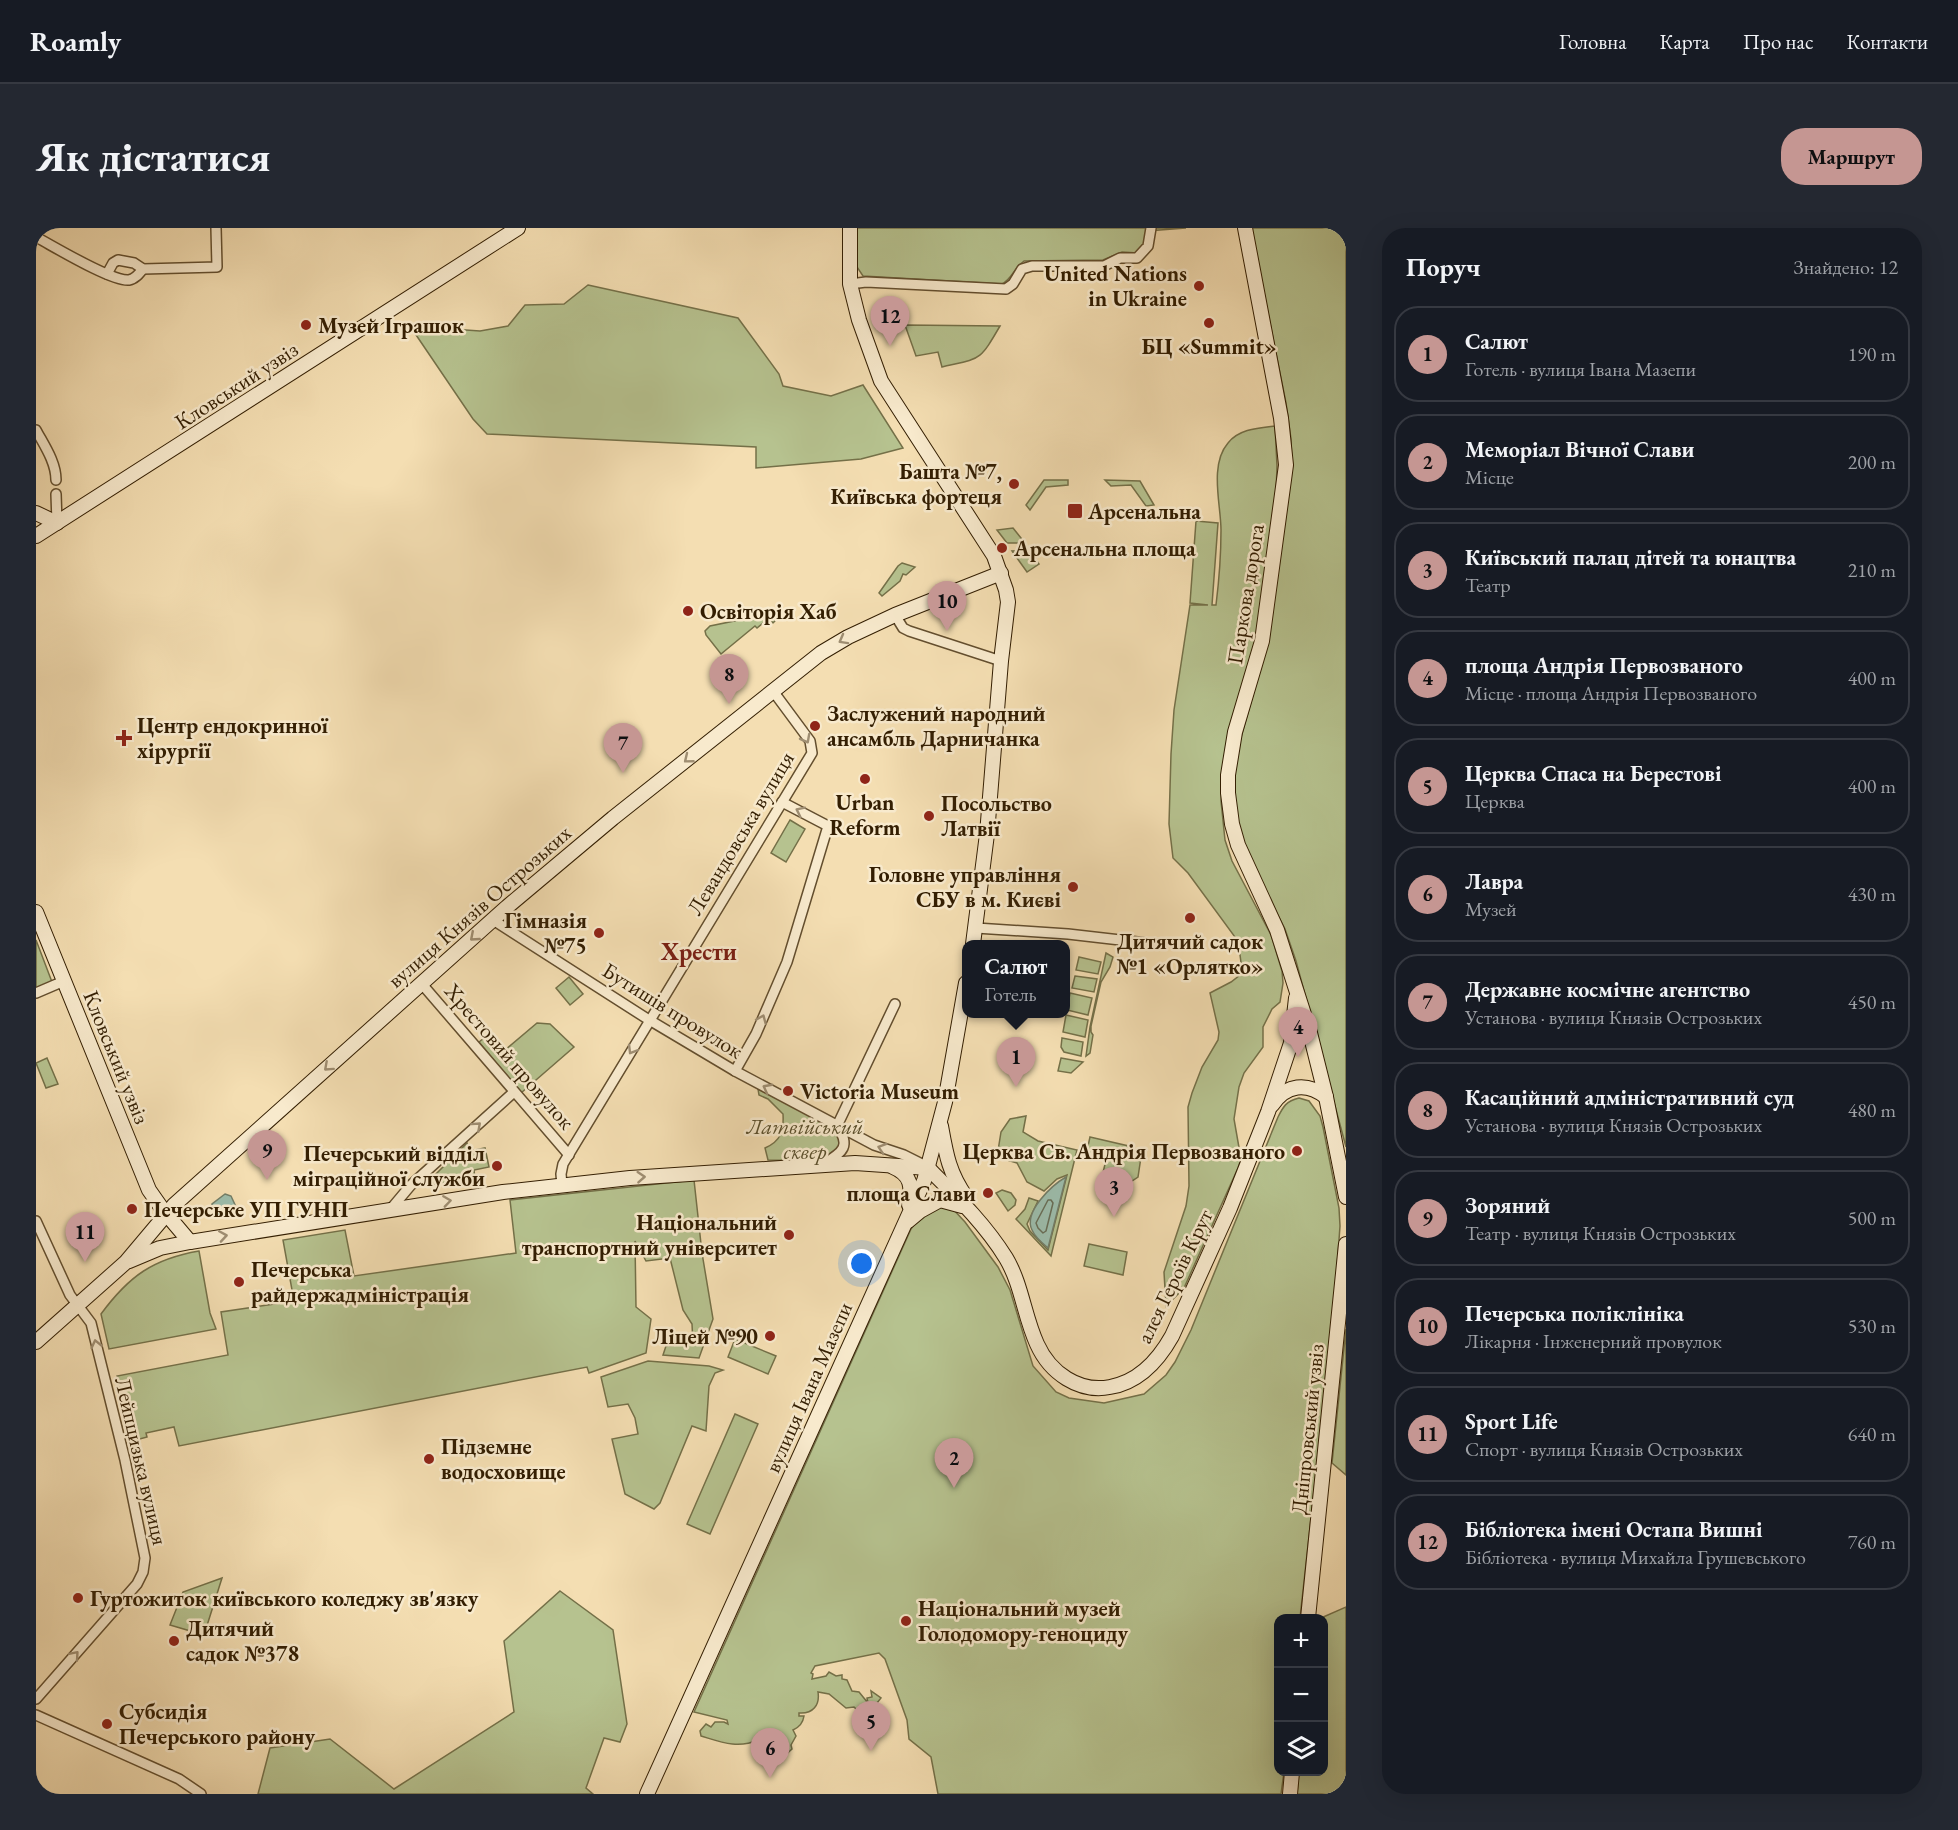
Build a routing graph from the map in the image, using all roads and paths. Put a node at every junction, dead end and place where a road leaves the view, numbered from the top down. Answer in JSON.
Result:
{"nodes":[{"id":1,"x":216,"y":228,"type":"edge"},
{"id":2,"x":518,"y":228,"type":"edge"},
{"id":3,"x":850,"y":228,"type":"edge"},
{"id":4,"x":1151,"y":228,"type":"edge"},
{"id":5,"x":1245,"y":228,"type":"edge"},
{"id":6,"x":36,"y":237,"type":"edge"},
{"id":7,"x":143,"y":269,"type":"junction"},
{"id":8,"x":107,"y":273,"type":"junction"},
{"id":9,"x":849,"y":284,"type":"junction"},
{"id":10,"x":36,"y":430,"type":"edge"},
{"id":11,"x":56,"y":480,"type":"dead end"},
{"id":12,"x":56,"y":494,"type":"dead end"},
{"id":13,"x":36,"y":513,"type":"edge"},
{"id":14,"x":57,"y":523,"type":"junction"},
{"id":15,"x":36,"y":537,"type":"edge"},
{"id":16,"x":1001,"y":573,"type":"junction"},
{"id":17,"x":895,"y":615,"type":"junction"},
{"id":18,"x":1001,"y":661,"type":"junction"},
{"id":19,"x":773,"y":691,"type":"junction"},
{"id":20,"x":782,"y":802,"type":"junction"},
{"id":21,"x":36,"y":912,"type":"edge"},
{"id":22,"x":493,"y":920,"type":"junction"},
{"id":23,"x":976,"y":928,"type":"junction"},
{"id":24,"x":974,"y":940,"type":"edge"},
{"id":25,"x":1155,"y":944,"type":"dead end"},
{"id":26,"x":64,"y":981,"type":"junction"},
{"id":27,"x":421,"y":983,"type":"junction"},
{"id":28,"x":1297,"y":990,"type":"junction"},
{"id":29,"x":36,"y":993,"type":"edge"},
{"id":30,"x":895,"y":1004,"type":"dead end"},
{"id":31,"x":962,"y":1004,"type":"edge"},
{"id":32,"x":650,"y":1020,"type":"junction"},
{"id":33,"x":735,"y":1071,"type":"junction"},
{"id":34,"x":514,"y":1092,"type":"junction"},
{"id":35,"x":1326,"y":1097,"type":"junction"},
{"id":36,"x":1268,"y":1112,"type":"junction"},
{"id":37,"x":941,"y":1115,"type":"junction"},
{"id":38,"x":837,"y":1126,"type":"junction"},
{"id":39,"x":569,"y":1155,"type":"junction"},
{"id":40,"x":881,"y":1163,"type":"junction"},
{"id":41,"x":820,"y":1165,"type":"junction"},
{"id":42,"x":928,"y":1168,"type":"junction"},
{"id":43,"x":562,"y":1185,"type":"junction"},
{"id":44,"x":1346,"y":1197,"type":"edge"},
{"id":45,"x":390,"y":1210,"type":"junction"},
{"id":46,"x":969,"y":1210,"type":"junction"},
{"id":47,"x":167,"y":1215,"type":"junction"},
{"id":48,"x":36,"y":1221,"type":"edge"},
{"id":49,"x":904,"y":1225,"type":"junction"},
{"id":50,"x":982,"y":1227,"type":"junction"},
{"id":51,"x":190,"y":1242,"type":"junction"},
{"id":52,"x":1346,"y":1245,"type":"edge"},
{"id":53,"x":126,"y":1262,"type":"junction"},
{"id":54,"x":77,"y":1306,"type":"junction"},
{"id":55,"x":36,"y":1342,"type":"edge"},
{"id":56,"x":1308,"y":1614,"type":"edge"},
{"id":57,"x":36,"y":1699,"type":"edge"},
{"id":58,"x":36,"y":1715,"type":"edge"},
{"id":59,"x":1292,"y":1776,"type":"edge"},
{"id":60,"x":201,"y":1794,"type":"edge"},
{"id":61,"x":647,"y":1794,"type":"edge"},
{"id":62,"x":1290,"y":1794,"type":"edge"}],
"edges":[{"from":1,"to":7,"type":"street"},
{"from":2,"to":14,"type":"main road","name":"Кловський узвіз"},
{"from":3,"to":9,"type":"main road"},
{"from":4,"to":9,"type":"street"},
{"from":5,"to":28,"type":"main road","name":"Паркова дорога"},
{"from":6,"to":8,"type":"street"},
{"from":7,"to":8,"type":"street"},
{"from":7,"to":8,"type":"street"},
{"from":9,"to":16,"type":"main road"},
{"from":10,"to":11,"type":"street"},
{"from":12,"to":14,"type":"street"},
{"from":13,"to":14,"type":"main road"},
{"from":14,"to":15,"type":"main road","name":"Кловський узвіз"},
{"from":16,"to":17,"type":"main road","name":"вулиця Князів Острозьких"},
{"from":16,"to":18,"type":"main road"},
{"from":17,"to":18,"type":"street"},
{"from":17,"to":19,"type":"main road","name":"вулиця Князів Острозьких","one_way":true},
{"from":18,"to":23,"type":"main road"},
{"from":19,"to":20,"type":"street","name":"Левандовська вулиця","one_way":true},
{"from":19,"to":22,"type":"main road","name":"вулиця Князів Острозьких","one_way":true},
{"from":20,"to":32,"type":"street","name":"Левандовська вулиця"},
{"from":33,"to":20,"type":"street","one_way":true},
{"from":21,"to":26,"type":"main road","name":"Кловський узвіз"},
{"from":22,"to":27,"type":"main road","name":"вулиця Князів Острозьких","one_way":true},
{"from":22,"to":32,"type":"street","name":"Бутишів провулок"},
{"from":23,"to":24,"type":"main road"},
{"from":23,"to":25,"type":"street"},
{"from":26,"to":29,"type":"street"},
{"from":26,"to":47,"type":"main road","name":"Кловський узвіз"},
{"from":27,"to":34,"type":"street","name":"Хрестовий провулок"},
{"from":27,"to":47,"type":"main road","name":"вулиця Князів Острозьких","one_way":true},
{"from":28,"to":35,"type":"main road","name":"Паркова дорога"},
{"from":28,"to":36,"type":"main road","name":"алея Героїв Крут"},
{"from":30,"to":38,"type":"street"},
{"from":31,"to":37,"type":"main road","name":"вулиця Івана Мазепи"},
{"from":32,"to":33,"type":"street","name":"Бутишів провулок"},
{"from":32,"to":39,"type":"street","name":"Левандовська вулиця","one_way":true},
{"from":38,"to":33,"type":"street","name":"Бутишів провулок","one_way":true},
{"from":34,"to":39,"type":"street","name":"Хрестовий провулок"},
{"from":45,"to":34,"type":"street","one_way":true},
{"from":35,"to":36,"type":"main road"},
{"from":35,"to":44,"type":"main road"},
{"from":36,"to":50,"type":"main road","name":"алея Героїв Крут"},
{"from":37,"to":42,"type":"main road","name":"вулиця Івана Мазепи"},
{"from":37,"to":50,"type":"main road"},
{"from":38,"to":41,"type":"street"},
{"from":42,"to":38,"type":"street","name":"Бутишів провулок","one_way":true},
{"from":39,"to":43,"type":"street","name":"Левандовська вулиця"},
{"from":40,"to":41,"type":"main road"},
{"from":40,"to":42,"type":"main road"},
{"from":40,"to":49,"type":"main road"},
{"from":43,"to":41,"type":"main road","one_way":true},
{"from":42,"to":46,"type":"main road","name":"алея Героїв Крут"},
{"from":42,"to":49,"type":"main road","name":"вулиця Івана Мазепи"},
{"from":45,"to":43,"type":"main road","one_way":true},
{"from":51,"to":45,"type":"main road","one_way":true},
{"from":46,"to":49,"type":"main road"},
{"from":46,"to":50,"type":"main road","name":"алея Героїв Крут"},
{"from":47,"to":51,"type":"main road","name":"Кловський узвіз"},
{"from":47,"to":53,"type":"main road","name":"вулиця Князів Острозьких"},
{"from":48,"to":54,"type":"street","name":"Лейпцизька вулиця"},
{"from":49,"to":61,"type":"main road","name":"вулиця Івана Мазепи"},
{"from":51,"to":53,"type":"main road"},
{"from":52,"to":56,"type":"main road","name":"Дніпровський узвіз"},
{"from":53,"to":54,"type":"main road","name":"вулиця Князів Острозьких"},
{"from":54,"to":55,"type":"main road","name":"вулиця Князів Острозьких"},
{"from":57,"to":54,"type":"street","name":"Лейпцизька вулиця","one_way":true},
{"from":58,"to":60,"type":"street"},
{"from":59,"to":62,"type":"main road"}]}
